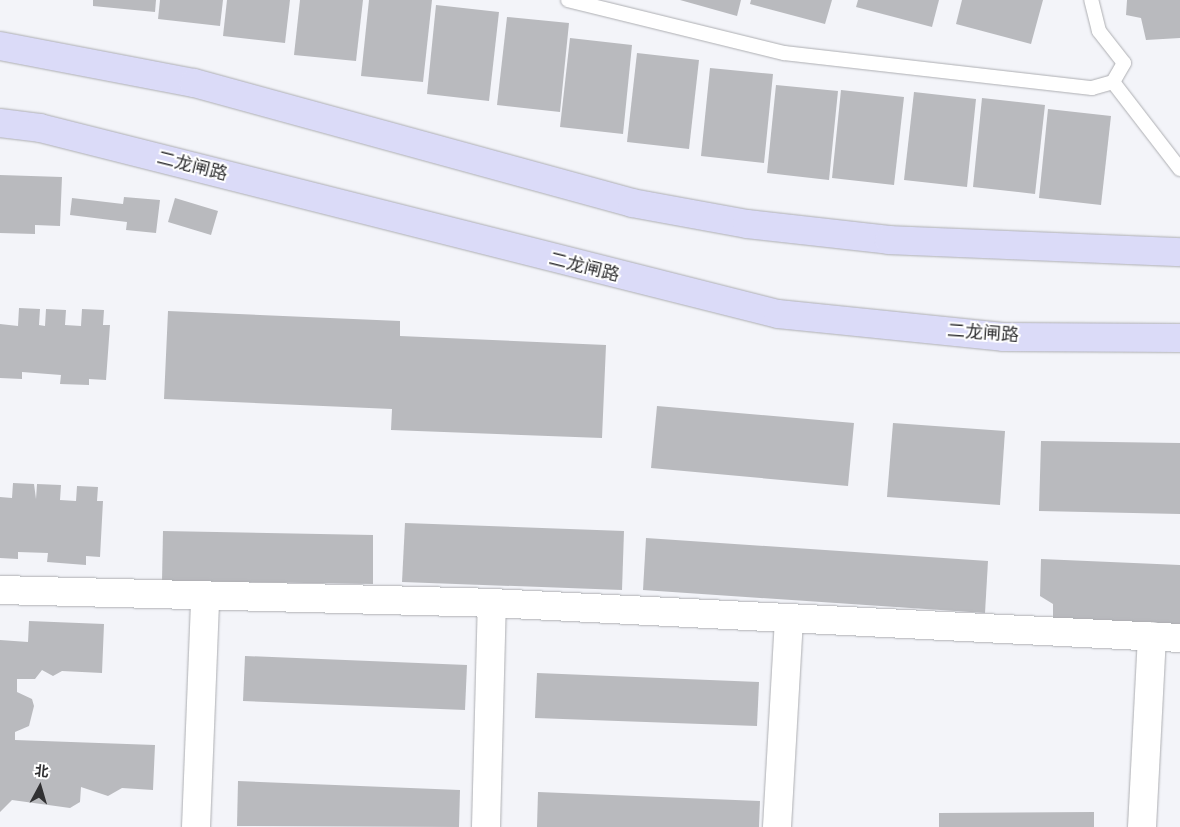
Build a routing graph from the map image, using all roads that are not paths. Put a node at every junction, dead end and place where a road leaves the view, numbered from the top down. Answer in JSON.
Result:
{"nodes":[{"id":1,"x":568,"y":0,"type":"edge"},
{"id":2,"x":1091,"y":0,"type":"edge"},
{"id":3,"x":0,"y":46,"type":"edge"},
{"id":4,"x":1113,"y":82,"type":"junction"},
{"id":5,"x":0,"y":124,"type":"edge"},
{"id":6,"x":1180,"y":169,"type":"edge"},
{"id":7,"x":1180,"y":252,"type":"edge"},
{"id":8,"x":1180,"y":338,"type":"edge"},
{"id":9,"x":0,"y":590,"type":"edge"},
{"id":10,"x":205,"y":598,"type":"junction"},
{"id":11,"x":492,"y":603,"type":"junction"},
{"id":12,"x":789,"y":618,"type":"junction"},
{"id":13,"x":1152,"y":636,"type":"junction"},
{"id":14,"x":1180,"y":638,"type":"edge"},
{"id":15,"x":196,"y":827,"type":"edge"},
{"id":16,"x":486,"y":827,"type":"edge"},
{"id":17,"x":777,"y":827,"type":"edge"},
{"id":18,"x":1142,"y":827,"type":"edge"}],
"edges":[{"from":1,"to":4,"type":"lane"},
{"from":2,"to":4,"type":"lane"},
{"from":3,"to":7,"type":"main road"},
{"from":4,"to":6,"type":"lane"},
{"from":5,"to":8,"type":"main road","name":"二龙闸路"},
{"from":9,"to":10,"type":"street"},
{"from":10,"to":11,"type":"street"},
{"from":10,"to":15,"type":"street"},
{"from":11,"to":12,"type":"street"},
{"from":11,"to":16,"type":"street"},
{"from":12,"to":13,"type":"street"},
{"from":12,"to":17,"type":"street"},
{"from":13,"to":14,"type":"street"},
{"from":13,"to":18,"type":"street"}]}
